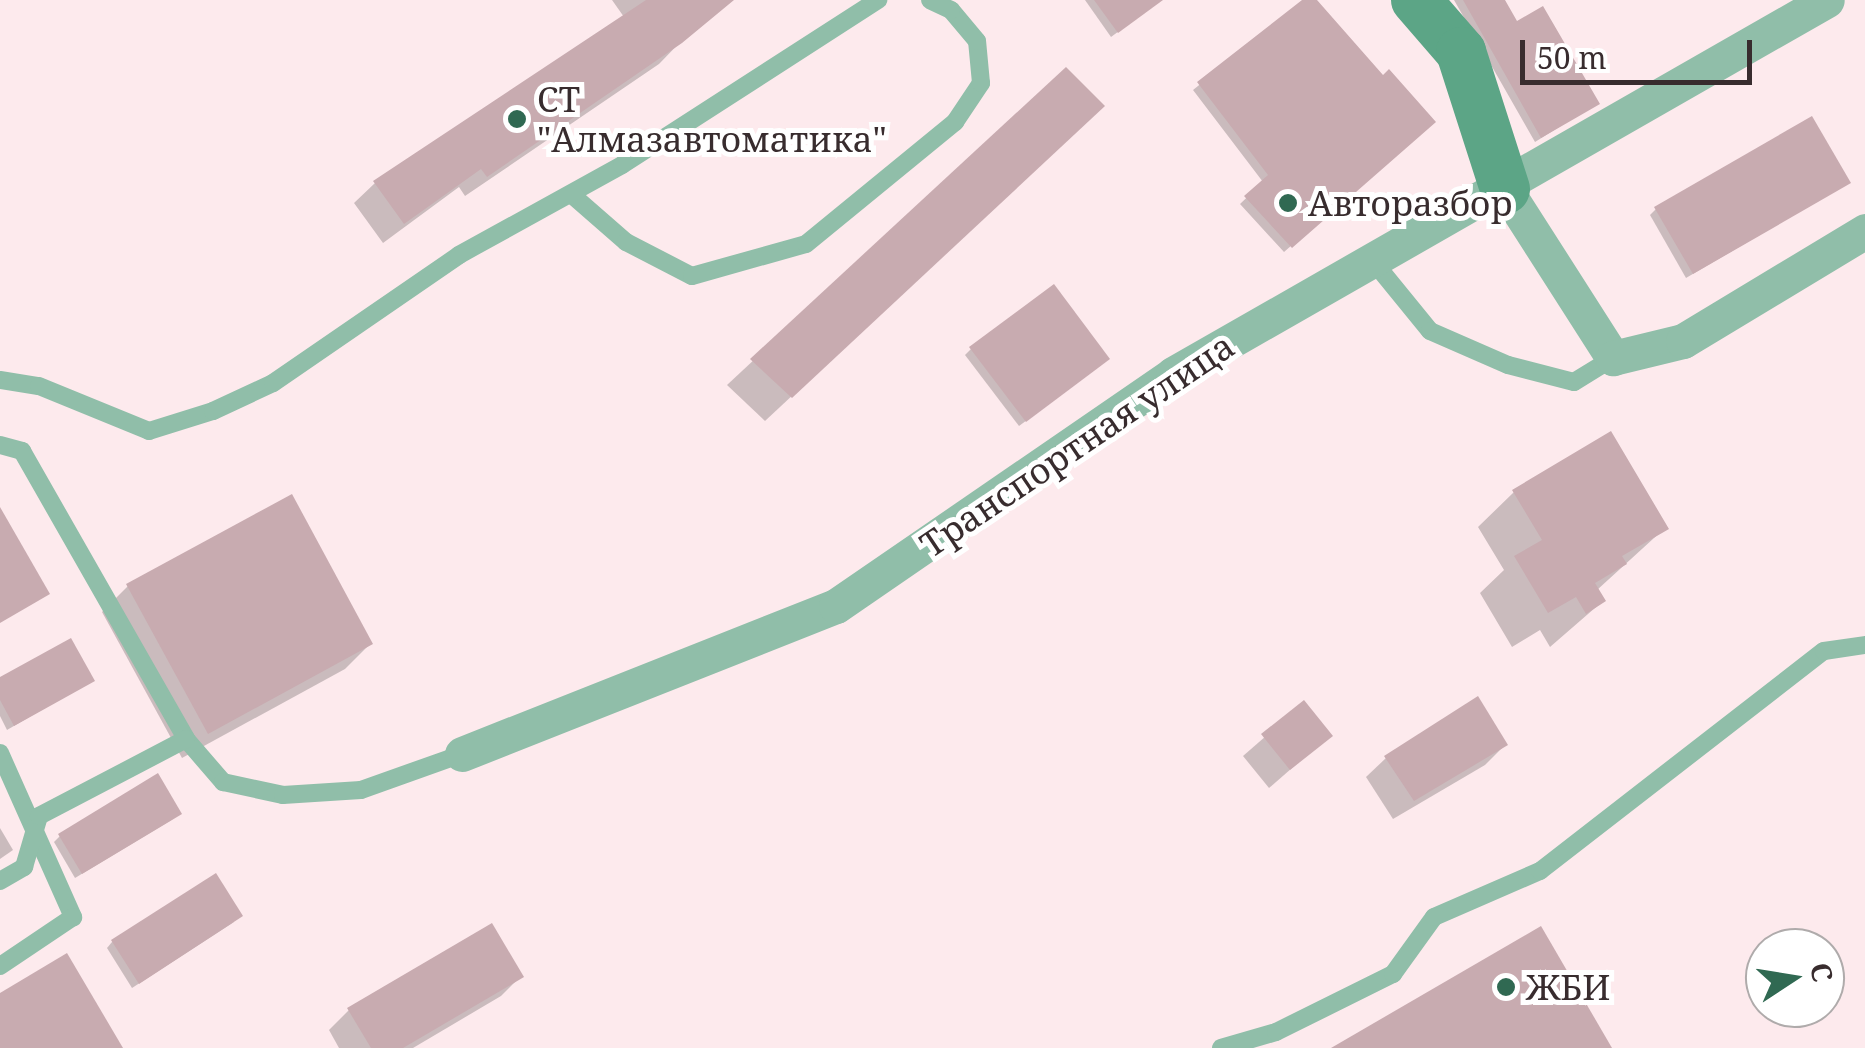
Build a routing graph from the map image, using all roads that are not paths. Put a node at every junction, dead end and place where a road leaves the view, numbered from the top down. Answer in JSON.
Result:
{"nodes":[{"id":1,"x":878,"y":0,"type":"edge"},
{"id":2,"x":930,"y":0,"type":"edge"},
{"id":3,"x":1416,"y":0,"type":"edge"},
{"id":4,"x":1828,"y":0,"type":"edge"},
{"id":5,"x":1505,"y":189,"type":"junction"},
{"id":6,"x":572,"y":194,"type":"junction"},
{"id":7,"x":1865,"y":231,"type":"edge"},
{"id":8,"x":1373,"y":261,"type":"junction"},
{"id":9,"x":1613,"y":358,"type":"junction"},
{"id":10,"x":0,"y":380,"type":"edge"},
{"id":11,"x":0,"y":445,"type":"edge"},
{"id":12,"x":1865,"y":645,"type":"edge"},
{"id":13,"x":186,"y":740,"type":"junction"},
{"id":14,"x":0,"y":753,"type":"edge"},
{"id":15,"x":462,"y":754,"type":"joint"},
{"id":16,"x":38,"y":837,"type":"junction"},
{"id":17,"x":0,"y":882,"type":"edge"},
{"id":18,"x":0,"y":966,"type":"edge"},
{"id":19,"x":1221,"y":1048,"type":"edge"}],
"edges":[{"from":1,"to":6,"type":"lane"},
{"from":2,"to":6,"type":"lane"},
{"from":3,"to":5,"type":"street"},
{"from":4,"to":5,"type":"street","name":"Транспортная улица"},
{"from":5,"to":8,"type":"street","name":"Транспортная улица"},
{"from":5,"to":9,"type":"street"},
{"from":6,"to":10,"type":"lane"},
{"from":7,"to":9,"type":"street"},
{"from":8,"to":9,"type":"lane"},
{"from":8,"to":15,"type":"street","name":"Транспортная улица"},
{"from":11,"to":13,"type":"lane"},
{"from":12,"to":19,"type":"lane"},
{"from":13,"to":15,"type":"lane"},
{"from":13,"to":16,"type":"lane"},
{"from":14,"to":16,"type":"lane"},
{"from":16,"to":17,"type":"lane"},
{"from":16,"to":18,"type":"lane"}]}
